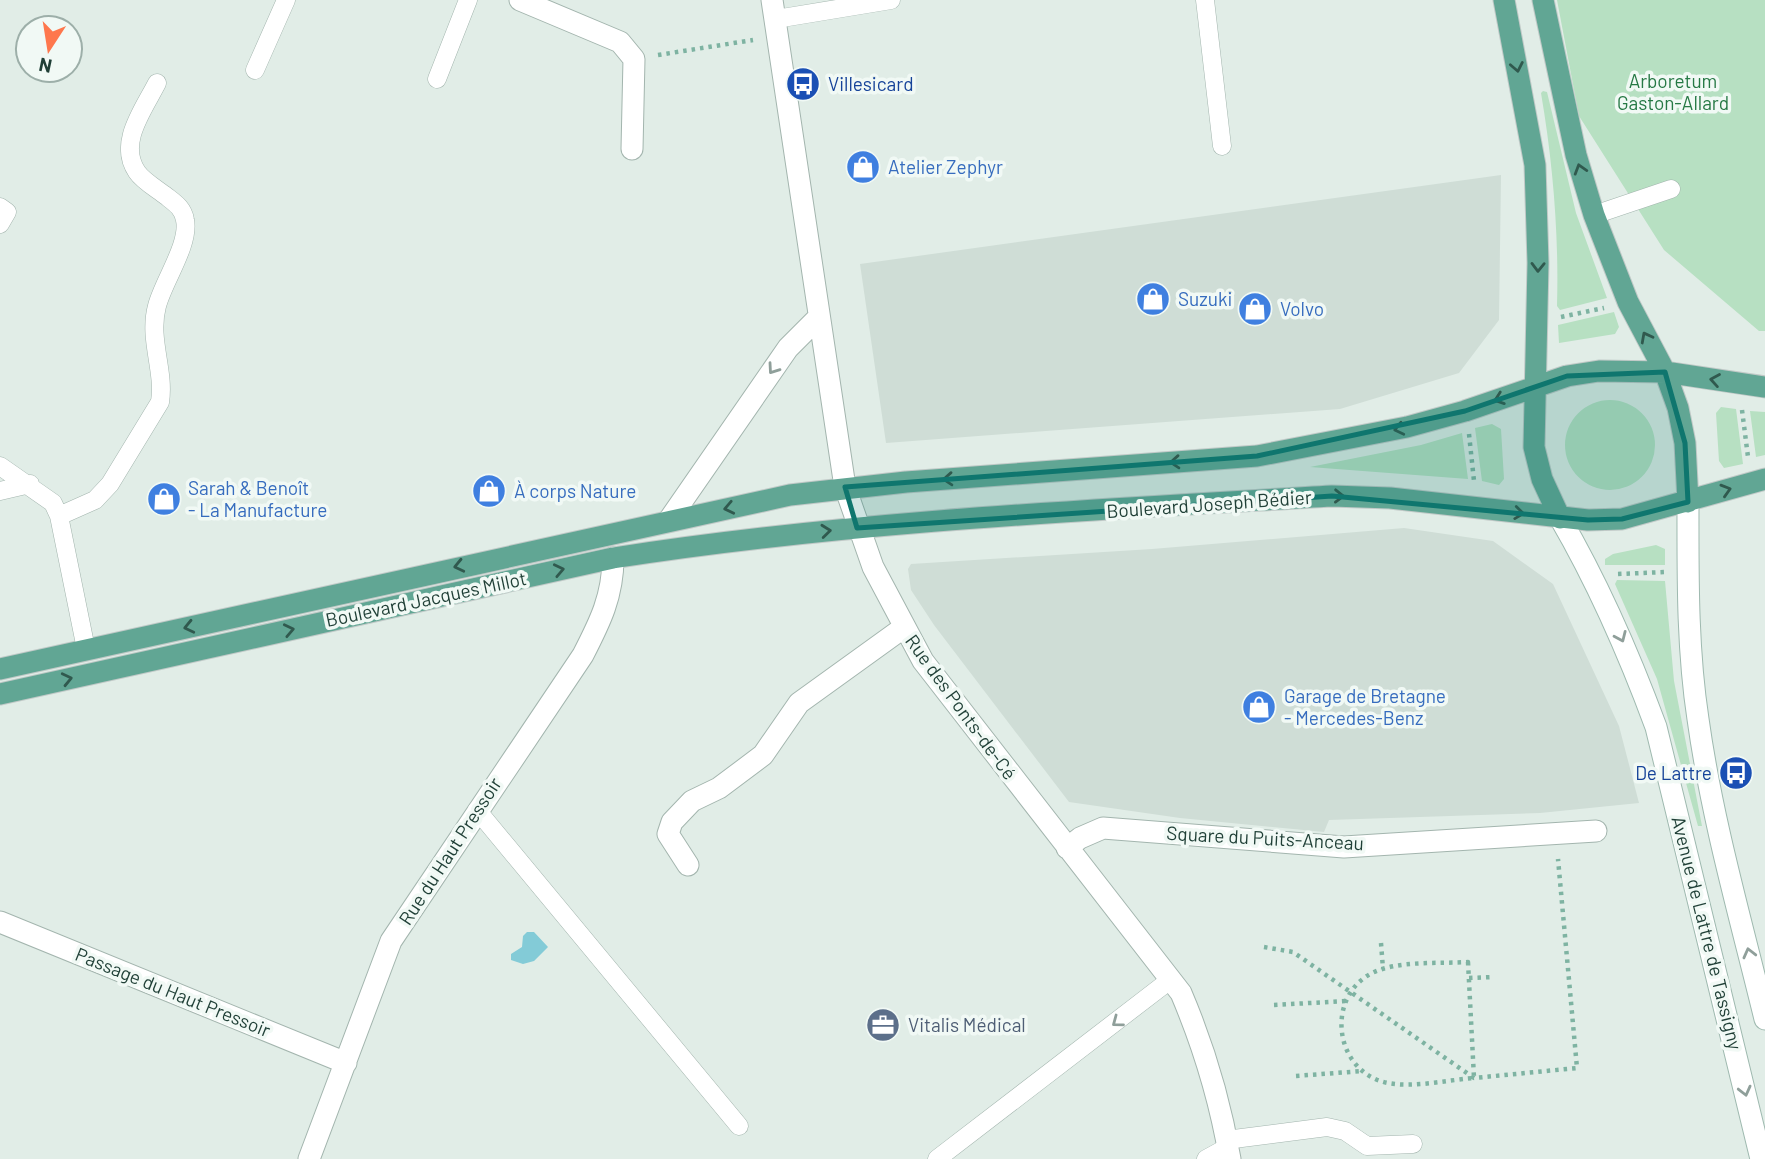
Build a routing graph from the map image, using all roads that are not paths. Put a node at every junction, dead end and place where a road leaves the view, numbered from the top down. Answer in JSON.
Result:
{"nodes":[{"id":1,"x":286,"y":0,"type":"edge"},
{"id":2,"x":468,"y":0,"type":"edge"},
{"id":3,"x":520,"y":0,"type":"edge"},
{"id":4,"x":891,"y":0,"type":"edge"},
{"id":5,"x":1205,"y":0,"type":"edge"},
{"id":6,"x":1504,"y":0,"type":"edge"},
{"id":7,"x":1544,"y":0,"type":"edge"},
{"id":8,"x":774,"y":9,"type":"edge"},
{"id":9,"x":255,"y":71,"type":"dead end"},
{"id":10,"x":437,"y":79,"type":"dead end"},
{"id":11,"x":157,"y":83,"type":"dead end"},
{"id":12,"x":1223,"y":146,"type":"dead end"},
{"id":13,"x":632,"y":149,"type":"dead end"},
{"id":14,"x":1671,"y":189,"type":"dead end"},
{"id":15,"x":0,"y":207,"type":"edge"},
{"id":16,"x":1594,"y":215,"type":"junction"},
{"id":17,"x":0,"y":224,"type":"edge"},
{"id":18,"x":818,"y":318,"type":"junction"},
{"id":19,"x":1665,"y":372,"type":"junction"},
{"id":20,"x":1534,"y":387,"type":"junction"},
{"id":21,"x":1765,"y":387,"type":"edge"},
{"id":22,"x":0,"y":466,"type":"edge"},
{"id":23,"x":1765,"y":479,"type":"edge"},
{"id":24,"x":30,"y":484,"type":"junction"},
{"id":25,"x":845,"y":488,"type":"junction"},
{"id":26,"x":0,"y":491,"type":"edge"},
{"id":27,"x":1688,"y":502,"type":"junction"},
{"id":28,"x":59,"y":516,"type":"junction"},
{"id":29,"x":1560,"y":518,"type":"junction"},
{"id":30,"x":669,"y":520,"type":"junction"},
{"id":31,"x":857,"y":528,"type":"junction"},
{"id":32,"x":613,"y":558,"type":"junction"},
{"id":33,"x":903,"y":628,"type":"junction"},
{"id":34,"x":86,"y":649,"type":"junction"},
{"id":35,"x":0,"y":669,"type":"edge"},
{"id":36,"x":0,"y":694,"type":"edge"},
{"id":37,"x":477,"y":810,"type":"junction"},
{"id":38,"x":1596,"y":831,"type":"dead end"},
{"id":39,"x":1066,"y":848,"type":"junction"},
{"id":40,"x":688,"y":865,"type":"dead end"},
{"id":41,"x":0,"y":922,"type":"edge"},
{"id":42,"x":1170,"y":980,"type":"junction"},
{"id":43,"x":1765,"y":1019,"type":"edge"},
{"id":44,"x":346,"y":1063,"type":"junction"},
{"id":45,"x":739,"y":1126,"type":"dead end"},
{"id":46,"x":1413,"y":1144,"type":"dead end"},
{"id":47,"x":1228,"y":1149,"type":"edge"},
{"id":48,"x":309,"y":1159,"type":"edge"},
{"id":49,"x":937,"y":1159,"type":"edge"},
{"id":50,"x":1206,"y":1159,"type":"edge"},
{"id":51,"x":1761,"y":1159,"type":"edge"}],
"edges":[{"from":1,"to":9,"type":"lane"},
{"from":2,"to":10,"type":"lane"},
{"from":3,"to":13,"type":"street"},
{"from":4,"to":8,"type":"lane"},
{"from":5,"to":12,"type":"lane"},
{"from":6,"to":20,"type":"main road","one_way":true},
{"from":16,"to":7,"type":"main road","one_way":true},
{"from":8,"to":18,"type":"street","name":"Rue des Ponts-de-Cé"},
{"from":11,"to":28,"type":"lane"},
{"from":14,"to":16,"type":"lane"},
{"from":15,"to":17,"type":"lane"},
{"from":19,"to":16,"type":"main road","one_way":true},
{"from":18,"to":25,"type":"street","name":"Rue des Ponts-de-Cé"},
{"from":18,"to":30,"type":"street","one_way":true},
{"from":19,"to":20,"type":"main road"},
{"from":21,"to":19,"type":"main road","one_way":true},
{"from":19,"to":27,"type":"main road"},
{"from":20,"to":25,"type":"main road","one_way":true},
{"from":20,"to":29,"type":"main road"},
{"from":22,"to":24,"type":"lane"},
{"from":27,"to":23,"type":"main road","one_way":true},
{"from":24,"to":26,"type":"lane"},
{"from":24,"to":28,"type":"lane"},
{"from":25,"to":30,"type":"main road","name":"Boulevard Jacques Millot","one_way":true},
{"from":25,"to":31,"type":"street","name":"Rue des Ponts-de-Cé"},
{"from":27,"to":29,"type":"main road"},
{"from":43,"to":27,"type":"street","name":"Avenue de Lattre de Tassigny","one_way":true},
{"from":28,"to":34,"type":"lane"},
{"from":31,"to":29,"type":"main road","name":"Boulevard Joseph Bédier","one_way":true},
{"from":29,"to":51,"type":"street","name":"Avenue de Lattre de Tassigny","one_way":true},
{"from":30,"to":34,"type":"main road","name":"Boulevard Jacques Millot","one_way":true},
{"from":32,"to":31,"type":"main road","name":"Boulevard Jacques Millot","one_way":true},
{"from":31,"to":33,"type":"street","name":"Rue des Ponts-de-Cé"},
{"from":36,"to":32,"type":"main road","name":"Boulevard Jacques Millot","one_way":true},
{"from":32,"to":37,"type":"street","name":"Rue du Haut Pressoir"},
{"from":33,"to":39,"type":"street","name":"Rue des Ponts-de-Cé"},
{"from":33,"to":40,"type":"street"},
{"from":34,"to":35,"type":"main road","name":"Boulevard Jacques Millot"},
{"from":37,"to":44,"type":"street","name":"Rue du Haut Pressoir"},
{"from":37,"to":45,"type":"lane"},
{"from":38,"to":39,"type":"street","name":"Square du Puits-Anceau"},
{"from":39,"to":42,"type":"street","name":"Rue des Ponts-de-Cé"},
{"from":41,"to":44,"type":"street","name":"Passage du Haut Pressoir"},
{"from":42,"to":47,"type":"street","name":"Rue des Ponts-de-Cé"},
{"from":42,"to":49,"type":"lane","one_way":true},
{"from":44,"to":48,"type":"street","name":"Rue du Haut Pressoir"},
{"from":46,"to":47,"type":"lane"},
{"from":47,"to":50,"type":"lane"}]}
